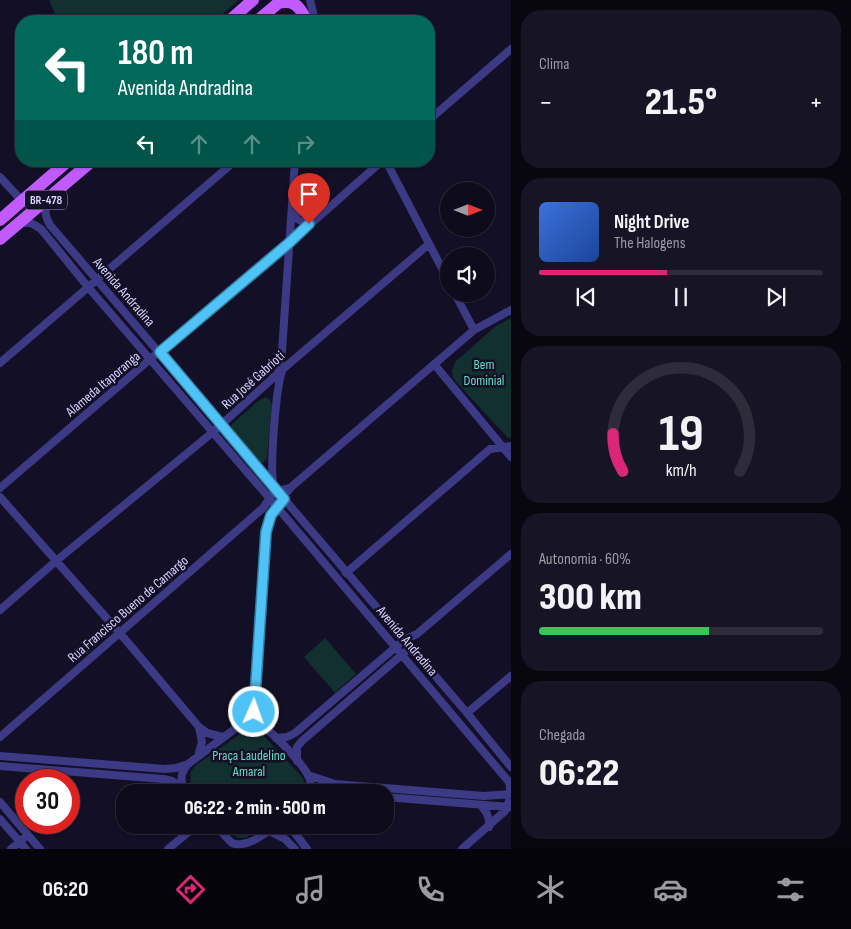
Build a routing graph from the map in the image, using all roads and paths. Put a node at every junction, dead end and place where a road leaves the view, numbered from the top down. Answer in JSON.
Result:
{"nodes":[{"id":1,"x":253,"y":0,"type":"edge"},
{"id":2,"x":304,"y":0,"type":"edge"},
{"id":3,"x":310,"y":0,"type":"edge"},
{"id":4,"x":280,"y":2,"type":"edge"},
{"id":5,"x":236,"y":15,"type":"edge"},
{"id":6,"x":264,"y":15,"type":"edge"},
{"id":7,"x":306,"y":15,"type":"edge"},
{"id":8,"x":307,"y":15,"type":"edge"},
{"id":9,"x":308,"y":15,"type":"edge"},
{"id":10,"x":511,"y":49,"type":"edge"},
{"id":11,"x":435,"y":115,"type":"edge"},
{"id":12,"x":61,"y":167,"type":"edge"},
{"id":13,"x":85,"y":167,"type":"edge"},
{"id":14,"x":228,"y":167,"type":"edge"},
{"id":15,"x":295,"y":167,"type":"edge"},
{"id":16,"x":375,"y":167,"type":"edge"},
{"id":17,"x":389,"y":167,"type":"edge"},
{"id":18,"x":0,"y":176,"type":"edge"},
{"id":19,"x":51,"y":196,"type":"junction"},
{"id":20,"x":22,"y":200,"type":"junction"},
{"id":21,"x":292,"y":201,"type":"junction"},
{"id":22,"x":0,"y":220,"type":"edge"},
{"id":23,"x":18,"y":224,"type":"junction"},
{"id":24,"x":309,"y":224,"type":"junction"},
{"id":25,"x":0,"y":239,"type":"edge"},
{"id":26,"x":289,"y":243,"type":"junction"},
{"id":27,"x":428,"y":244,"type":"junction"},
{"id":28,"x":273,"y":256,"type":"junction"},
{"id":29,"x":288,"y":265,"type":"junction"},
{"id":30,"x":440,"y":266,"type":"edge"},
{"id":31,"x":97,"y":279,"type":"junction"},
{"id":32,"x":88,"y":287,"type":"junction"},
{"id":33,"x":459,"y":302,"type":"edge"},
{"id":34,"x":511,"y":310,"type":"edge"},
{"id":35,"x":474,"y":330,"type":"junction"},
{"id":36,"x":160,"y":352,"type":"junction"},
{"id":37,"x":150,"y":360,"type":"junction"},
{"id":38,"x":0,"y":363,"type":"edge"},
{"id":39,"x":434,"y":364,"type":"junction"},
{"id":40,"x":280,"y":372,"type":"junction"},
{"id":41,"x":262,"y":389,"type":"junction"},
{"id":42,"x":277,"y":398,"type":"junction"},
{"id":43,"x":220,"y":425,"type":"junction"},
{"id":44,"x":212,"y":432,"type":"junction"},
{"id":45,"x":507,"y":448,"type":"edge"},
{"id":46,"x":511,"y":457,"type":"edge"},
{"id":47,"x":0,"y":488,"type":"edge"},
{"id":48,"x":290,"y":488,"type":"junction"},
{"id":49,"x":276,"y":490,"type":"junction"},
{"id":50,"x":0,"y":497,"type":"edge"},
{"id":51,"x":269,"y":498,"type":"junction"},
{"id":52,"x":284,"y":499,"type":"junction"},
{"id":53,"x":277,"y":507,"type":"junction"},
{"id":54,"x":283,"y":514,"type":"junction"},
{"id":55,"x":252,"y":518,"type":"junction"},
{"id":56,"x":269,"y":519,"type":"junction"},
{"id":57,"x":266,"y":532,"type":"junction"},
{"id":58,"x":511,"y":554,"type":"edge"},
{"id":59,"x":56,"y":561,"type":"junction"},
{"id":60,"x":346,"y":573,"type":"junction"},
{"id":61,"x":0,"y":610,"type":"edge"},
{"id":62,"x":119,"y":633,"type":"junction"},
{"id":63,"x":417,"y":634,"type":"junction"},
{"id":64,"x":404,"y":640,"type":"junction"},
{"id":65,"x":396,"y":647,"type":"junction"},
{"id":66,"x":410,"y":648,"type":"junction"},
{"id":67,"x":402,"y":654,"type":"junction"},
{"id":68,"x":511,"y":676,"type":"edge"},
{"id":69,"x":467,"y":713,"type":"junction"},
{"id":70,"x":260,"y":723,"type":"junction"},
{"id":71,"x":199,"y":727,"type":"junction"},
{"id":72,"x":0,"y":737,"type":"edge"},
{"id":73,"x":223,"y":737,"type":"junction"},
{"id":74,"x":276,"y":738,"type":"junction"},
{"id":75,"x":1,"y":755,"type":"edge"},
{"id":76,"x":198,"y":756,"type":"junction"},
{"id":77,"x":297,"y":761,"type":"junction"},
{"id":78,"x":188,"y":764,"type":"junction"},
{"id":79,"x":0,"y":766,"type":"edge"},
{"id":80,"x":511,"y":767,"type":"edge"},
{"id":81,"x":308,"y":775,"type":"junction"},
{"id":82,"x":176,"y":784,"type":"edge"},
{"id":83,"x":182,"y":784,"type":"edge"},
{"id":84,"x":311,"y":784,"type":"edge"},
{"id":85,"x":511,"y":794,"type":"edge"},
{"id":86,"x":394,"y":799,"type":"edge"},
{"id":87,"x":0,"y":802,"type":"edge"},
{"id":88,"x":480,"y":805,"type":"junction"},
{"id":89,"x":510,"y":807,"type":"edge"},
{"id":90,"x":0,"y":819,"type":"edge"},
{"id":91,"x":489,"y":827,"type":"junction"},
{"id":92,"x":186,"y":834,"type":"edge"},
{"id":93,"x":224,"y":834,"type":"edge"},
{"id":94,"x":265,"y":834,"type":"edge"},
{"id":95,"x":276,"y":834,"type":"edge"},
{"id":96,"x":296,"y":834,"type":"edge"},
{"id":97,"x":28,"y":835,"type":"junction"},
{"id":98,"x":20,"y":842,"type":"junction"},
{"id":99,"x":234,"y":846,"type":"edge"},
{"id":100,"x":11,"y":849,"type":"edge"},
{"id":101,"x":26,"y":849,"type":"edge"},
{"id":102,"x":40,"y":849,"type":"edge"},
{"id":103,"x":168,"y":849,"type":"edge"},
{"id":104,"x":294,"y":849,"type":"edge"},
{"id":105,"x":307,"y":849,"type":"edge"},
{"id":106,"x":462,"y":849,"type":"edge"}],
"edges":[{"from":1,"to":5,"type":"main road"},
{"from":2,"to":8,"type":"street"},
{"from":3,"to":9,"type":"street"},
{"from":4,"to":6,"type":"main road"},
{"from":4,"to":7,"type":"main road"},
{"from":10,"to":11,"type":"street"},
{"from":12,"to":20,"type":"main road","number":"BR-478"},
{"from":13,"to":19,"type":"main road","number":"BR-478"},
{"from":14,"to":31,"type":"street"},
{"from":15,"to":21,"type":"street"},
{"from":16,"to":24,"type":"street","name":"Alameda Itaporanga"},
{"from":17,"to":27,"type":"street"},
{"from":18,"to":20,"type":"street"},
{"from":19,"to":23,"type":"main road","number":"BR-478"},
{"from":19,"to":31,"type":"street","name":"Avenida Andradina"},
{"from":20,"to":22,"type":"main road","number":"BR-478"},
{"from":21,"to":24,"type":"street"},
{"from":21,"to":26,"type":"street"},
{"from":23,"to":25,"type":"main road","number":"BR-478"},
{"from":23,"to":32,"type":"street","name":"Avenida Andradina"},
{"from":24,"to":26,"type":"street","name":"Alameda Itaporanga"},
{"from":26,"to":28,"type":"street","name":"Alameda Itaporanga"},
{"from":26,"to":29,"type":"street"},
{"from":27,"to":30,"type":"street"},
{"from":27,"to":40,"type":"street","name":"Rua José Gabrioti"},
{"from":28,"to":29,"type":"street"},
{"from":28,"to":36,"type":"street","name":"Alameda Itaporanga"},
{"from":29,"to":40,"type":"street"},
{"from":31,"to":32,"type":"street"},
{"from":31,"to":36,"type":"street","name":"Avenida Andradina"},
{"from":32,"to":37,"type":"street","name":"Avenida Andradina"},
{"from":32,"to":38,"type":"street"},
{"from":33,"to":35,"type":"street"},
{"from":34,"to":35,"type":"street"},
{"from":35,"to":39,"type":"street"},
{"from":36,"to":37,"type":"street","name":"Alameda Itaporanga"},
{"from":36,"to":43,"type":"street","name":"Avenida Andradina"},
{"from":37,"to":44,"type":"street","name":"Avenida Andradina"},
{"from":37,"to":47,"type":"street","name":"Alameda Itaporanga"},
{"from":39,"to":45,"type":"street"},
{"from":39,"to":48,"type":"street"},
{"from":40,"to":41,"type":"street","name":"Rua José Gabrioti"},
{"from":40,"to":42,"type":"street"},
{"from":41,"to":42,"type":"street"},
{"from":41,"to":43,"type":"street","name":"Rua José Gabrioti"},
{"from":42,"to":49,"type":"street"},
{"from":43,"to":44,"type":"street","name":"Rua José Gabrioti"},
{"from":43,"to":49,"type":"street","name":"Avenida Andradina"},
{"from":44,"to":51,"type":"street","name":"Avenida Andradina"},
{"from":44,"to":59,"type":"street","name":"Rua José Gabrioti"},
{"from":45,"to":46,"type":"street"},
{"from":45,"to":60,"type":"street"},
{"from":48,"to":49,"type":"street"},
{"from":48,"to":52,"type":"street"},
{"from":49,"to":51,"type":"street"},
{"from":49,"to":52,"type":"street","name":"Avenida Andradina"},
{"from":50,"to":59,"type":"street"},
{"from":51,"to":53,"type":"street","name":"Avenida Andradina"},
{"from":51,"to":55,"type":"street","name":"Rua Francisco Bueno de Camargo"},
{"from":52,"to":53,"type":"street"},
{"from":52,"to":60,"type":"street","name":"Avenida Andradina"},
{"from":53,"to":54,"type":"street","name":"Avenida Andradina"},
{"from":53,"to":56,"type":"street"},
{"from":54,"to":56,"type":"street"},
{"from":54,"to":65,"type":"street","name":"Avenida Andradina"},
{"from":55,"to":57,"type":"street"},
{"from":55,"to":62,"type":"street","name":"Rua Francisco Bueno de Camargo"},
{"from":56,"to":57,"type":"street"},
{"from":57,"to":70,"type":"street"},
{"from":58,"to":63,"type":"street"},
{"from":59,"to":61,"type":"street","name":"Rua José Gabrioti"},
{"from":59,"to":62,"type":"street"},
{"from":60,"to":64,"type":"street","name":"Avenida Andradina"},
{"from":62,"to":71,"type":"street"},
{"from":62,"to":72,"type":"street","name":"Rua Francisco Bueno de Camargo"},
{"from":63,"to":64,"type":"street"},
{"from":63,"to":66,"type":"street"},
{"from":64,"to":65,"type":"street"},
{"from":64,"to":66,"type":"street","name":"Avenida Andradina"},
{"from":65,"to":67,"type":"street","name":"Avenida Andradina"},
{"from":65,"to":74,"type":"street"},
{"from":66,"to":67,"type":"street"},
{"from":66,"to":69,"type":"street","name":"Avenida Andradina"},
{"from":67,"to":77,"type":"street"},
{"from":67,"to":85,"type":"street","name":"Avenida Andradina"},
{"from":68,"to":69,"type":"street"},
{"from":69,"to":80,"type":"street","name":"Avenida Andradina"},
{"from":70,"to":73,"type":"street"},
{"from":70,"to":74,"type":"street"},
{"from":71,"to":73,"type":"street"},
{"from":71,"to":76,"type":"street"},
{"from":73,"to":76,"type":"street"},
{"from":74,"to":77,"type":"street"},
{"from":75,"to":78,"type":"street"},
{"from":76,"to":78,"type":"street"},
{"from":77,"to":81,"type":"street"},
{"from":78,"to":83,"type":"street"},
{"from":79,"to":82,"type":"street"},
{"from":81,"to":84,"type":"street"},
{"from":81,"to":85,"type":"street"},
{"from":85,"to":89,"type":"street"},
{"from":86,"to":88,"type":"street"},
{"from":87,"to":97,"type":"street"},
{"from":88,"to":89,"type":"street"},
{"from":88,"to":91,"type":"street"},
{"from":89,"to":91,"type":"street"},
{"from":90,"to":98,"type":"street"},
{"from":91,"to":106,"type":"street"},
{"from":92,"to":103,"type":"street"},
{"from":93,"to":99,"type":"street"},
{"from":94,"to":99,"type":"street"},
{"from":95,"to":104,"type":"street"},
{"from":96,"to":105,"type":"street"},
{"from":97,"to":98,"type":"street"},
{"from":97,"to":102,"type":"street"},
{"from":98,"to":100,"type":"street"},
{"from":98,"to":101,"type":"street"}]}
